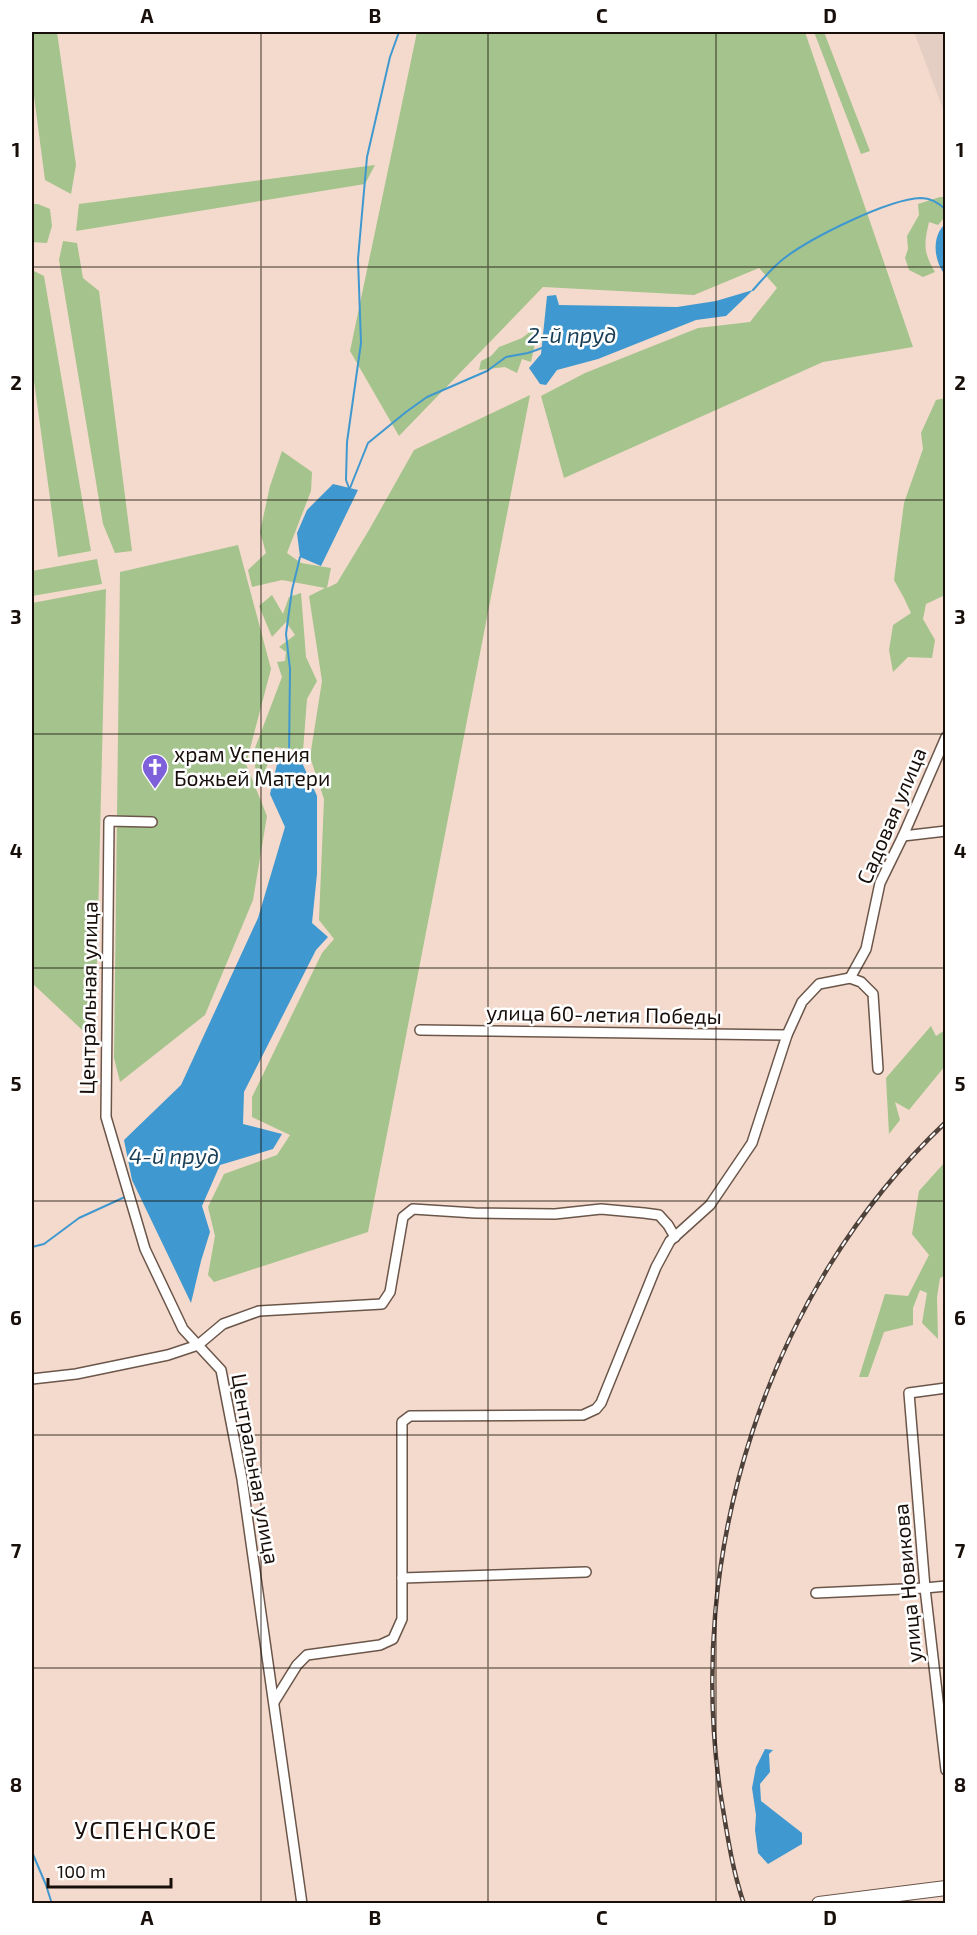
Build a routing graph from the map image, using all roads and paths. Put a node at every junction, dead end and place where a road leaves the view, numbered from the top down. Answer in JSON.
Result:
{"nodes":[{"id":1,"x":945,"y":737,"type":"edge"},
{"id":2,"x":153,"y":822,"type":"dead end"},
{"id":3,"x":945,"y":831,"type":"edge"},
{"id":4,"x":903,"y":836,"type":"junction"},
{"id":5,"x":850,"y":978,"type":"junction"},
{"id":6,"x":420,"y":1030,"type":"dead end"},
{"id":7,"x":787,"y":1035,"type":"junction"},
{"id":8,"x":878,"y":1069,"type":"dead end"},
{"id":9,"x":675,"y":1237,"type":"junction"},
{"id":10,"x":198,"y":1345,"type":"junction"},
{"id":11,"x":32,"y":1379,"type":"edge"},
{"id":12,"x":945,"y":1388,"type":"edge"},
{"id":13,"x":586,"y":1572,"type":"dead end"},
{"id":14,"x":402,"y":1578,"type":"junction"},
{"id":15,"x":945,"y":1586,"type":"edge"},
{"id":16,"x":924,"y":1588,"type":"junction"},
{"id":17,"x":816,"y":1593,"type":"dead end"},
{"id":18,"x":274,"y":1702,"type":"junction"},
{"id":19,"x":945,"y":1770,"type":"edge"},
{"id":20,"x":945,"y":1888,"type":"edge"},
{"id":21,"x":302,"y":1904,"type":"edge"},
{"id":22,"x":819,"y":1904,"type":"edge"}],
"edges":[{"from":1,"to":4,"type":"street","name":"Садовая улица"},
{"from":2,"to":10,"type":"street","name":"Центральная улица"},
{"from":3,"to":4,"type":"street"},
{"from":4,"to":5,"type":"street","name":"Садовая улица"},
{"from":5,"to":7,"type":"street"},
{"from":5,"to":8,"type":"street"},
{"from":6,"to":7,"type":"street","name":"улица 60-летия Победы"},
{"from":7,"to":9,"type":"street"},
{"from":9,"to":10,"type":"street"},
{"from":9,"to":14,"type":"street"},
{"from":10,"to":11,"type":"street"},
{"from":10,"to":18,"type":"street","name":"Центральная улица"},
{"from":12,"to":16,"type":"street","name":"улица Новикова"},
{"from":13,"to":14,"type":"street"},
{"from":14,"to":18,"type":"street"},
{"from":15,"to":16,"type":"street"},
{"from":16,"to":17,"type":"street"},
{"from":16,"to":19,"type":"street","name":"улица Новикова"},
{"from":18,"to":21,"type":"street","name":"Центральная улица"},
{"from":20,"to":22,"type":"main road"}]}
